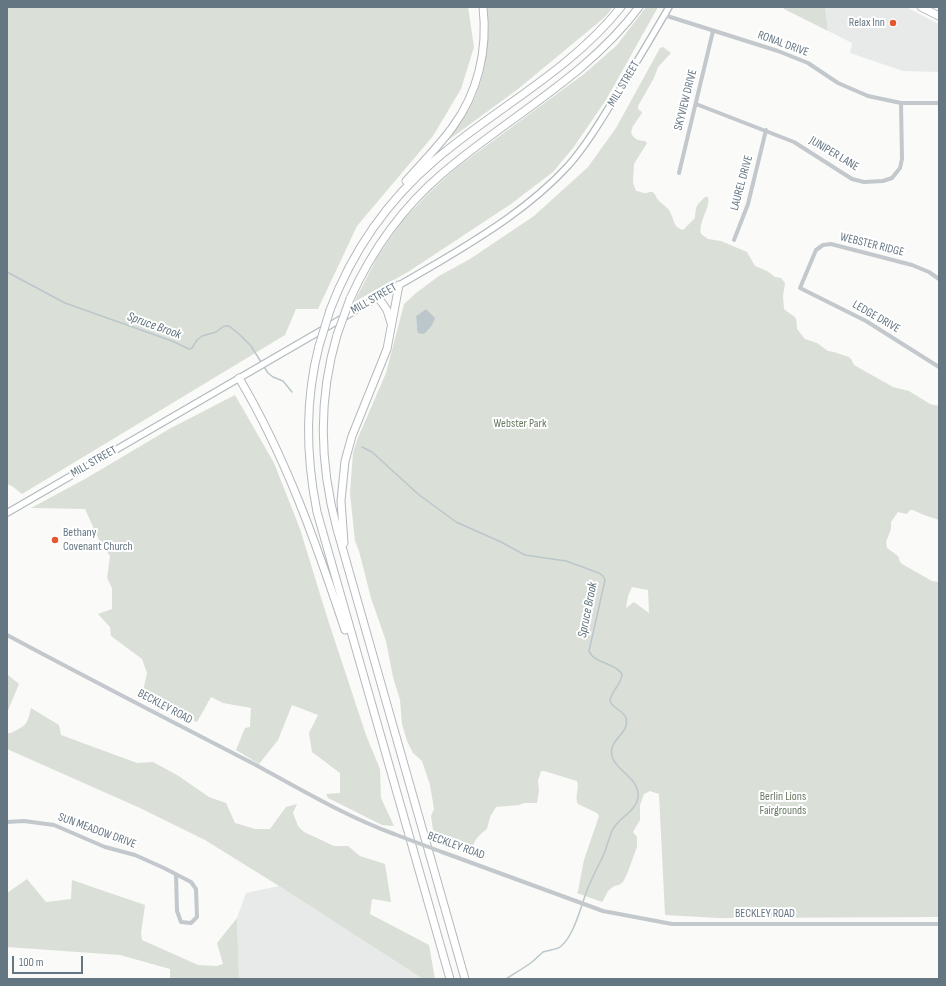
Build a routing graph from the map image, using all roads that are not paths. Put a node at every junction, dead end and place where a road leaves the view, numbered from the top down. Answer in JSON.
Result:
{"nodes":[{"id":1,"x":483,"y":7,"type":"edge"},
{"id":2,"x":621,"y":7,"type":"edge"},
{"id":3,"x":639,"y":7,"type":"edge"},
{"id":4,"x":668,"y":7,"type":"edge"},
{"id":5,"x":921,"y":7,"type":"edge"},
{"id":6,"x":664,"y":15,"type":"junction"},
{"id":7,"x":939,"y":16,"type":"edge"},
{"id":8,"x":713,"y":31,"type":"junction"},
{"id":9,"x":901,"y":103,"type":"junction"},
{"id":10,"x":939,"y":103,"type":"edge"},
{"id":11,"x":696,"y":104,"type":"junction"},
{"id":12,"x":766,"y":130,"type":"junction"},
{"id":13,"x":678,"y":173,"type":"dead end"},
{"id":14,"x":393,"y":202,"type":"junction"},
{"id":15,"x":734,"y":240,"type":"dead end"},
{"id":16,"x":939,"y":279,"type":"edge"},
{"id":17,"x":399,"y":285,"type":"junction"},
{"id":18,"x":800,"y":288,"type":"joint"},
{"id":19,"x":378,"y":297,"type":"junction"},
{"id":20,"x":392,"y":327,"type":"junction"},
{"id":21,"x":939,"y":367,"type":"edge"},
{"id":22,"x":239,"y":378,"type":"junction"},
{"id":23,"x":7,"y":513,"type":"edge"},
{"id":24,"x":345,"y":559,"type":"junction"},
{"id":25,"x":7,"y":636,"type":"edge"},
{"id":26,"x":355,"y":646,"type":"junction"},
{"id":27,"x":7,"y":822,"type":"edge"},
{"id":28,"x":176,"y":875,"type":"junction"},
{"id":29,"x":939,"y":924,"type":"edge"},
{"id":30,"x":450,"y":979,"type":"edge"},
{"id":31,"x":465,"y":979,"type":"edge"}],
"edges":[{"from":1,"to":14,"type":"highway"},
{"from":2,"to":14,"type":"highway"},
{"from":3,"to":24,"type":"highway","bridge":true},
{"from":4,"to":6,"type":"main road","name":"MILL STREET"},
{"from":5,"to":7,"type":"highway"},
{"from":6,"to":8,"type":"street","name":"RONAL DRIVE"},
{"from":6,"to":17,"type":"main road","name":"MILL STREET"},
{"from":8,"to":9,"type":"street","name":"RONAL DRIVE"},
{"from":8,"to":11,"type":"street","name":"SKYVIEW DRIVE"},
{"from":9,"to":10,"type":"street","name":"RONAL DRIVE"},
{"from":9,"to":12,"type":"street","name":"JUNIPER LANE"},
{"from":11,"to":12,"type":"street","name":"JUNIPER LANE"},
{"from":11,"to":13,"type":"street","name":"SKYVIEW DRIVE"},
{"from":12,"to":15,"type":"street","name":"LAUREL DRIVE"},
{"from":14,"to":26,"type":"highway","bridge":true},
{"from":16,"to":18,"type":"street","name":"WEBSTER RIDGE"},
{"from":17,"to":19,"type":"main road","name":"MILL STREET"},
{"from":17,"to":20,"type":"highway"},
{"from":18,"to":21,"type":"street","name":"LEDGE DRIVE"},
{"from":19,"to":20,"type":"highway"},
{"from":19,"to":22,"type":"main road","name":"MILL STREET"},
{"from":20,"to":24,"type":"highway"},
{"from":22,"to":23,"type":"main road","name":"MILL STREET"},
{"from":22,"to":26,"type":"highway"},
{"from":24,"to":31,"type":"highway"},
{"from":25,"to":29,"type":"street","name":"BECKLEY ROAD","bridge":true},
{"from":26,"to":30,"type":"highway"},
{"from":27,"to":28,"type":"street","name":"SUN MEADOW DRIVE"},
{"from":28,"to":28,"type":"street","name":"SUN MEADOW DRIVE"}]}
